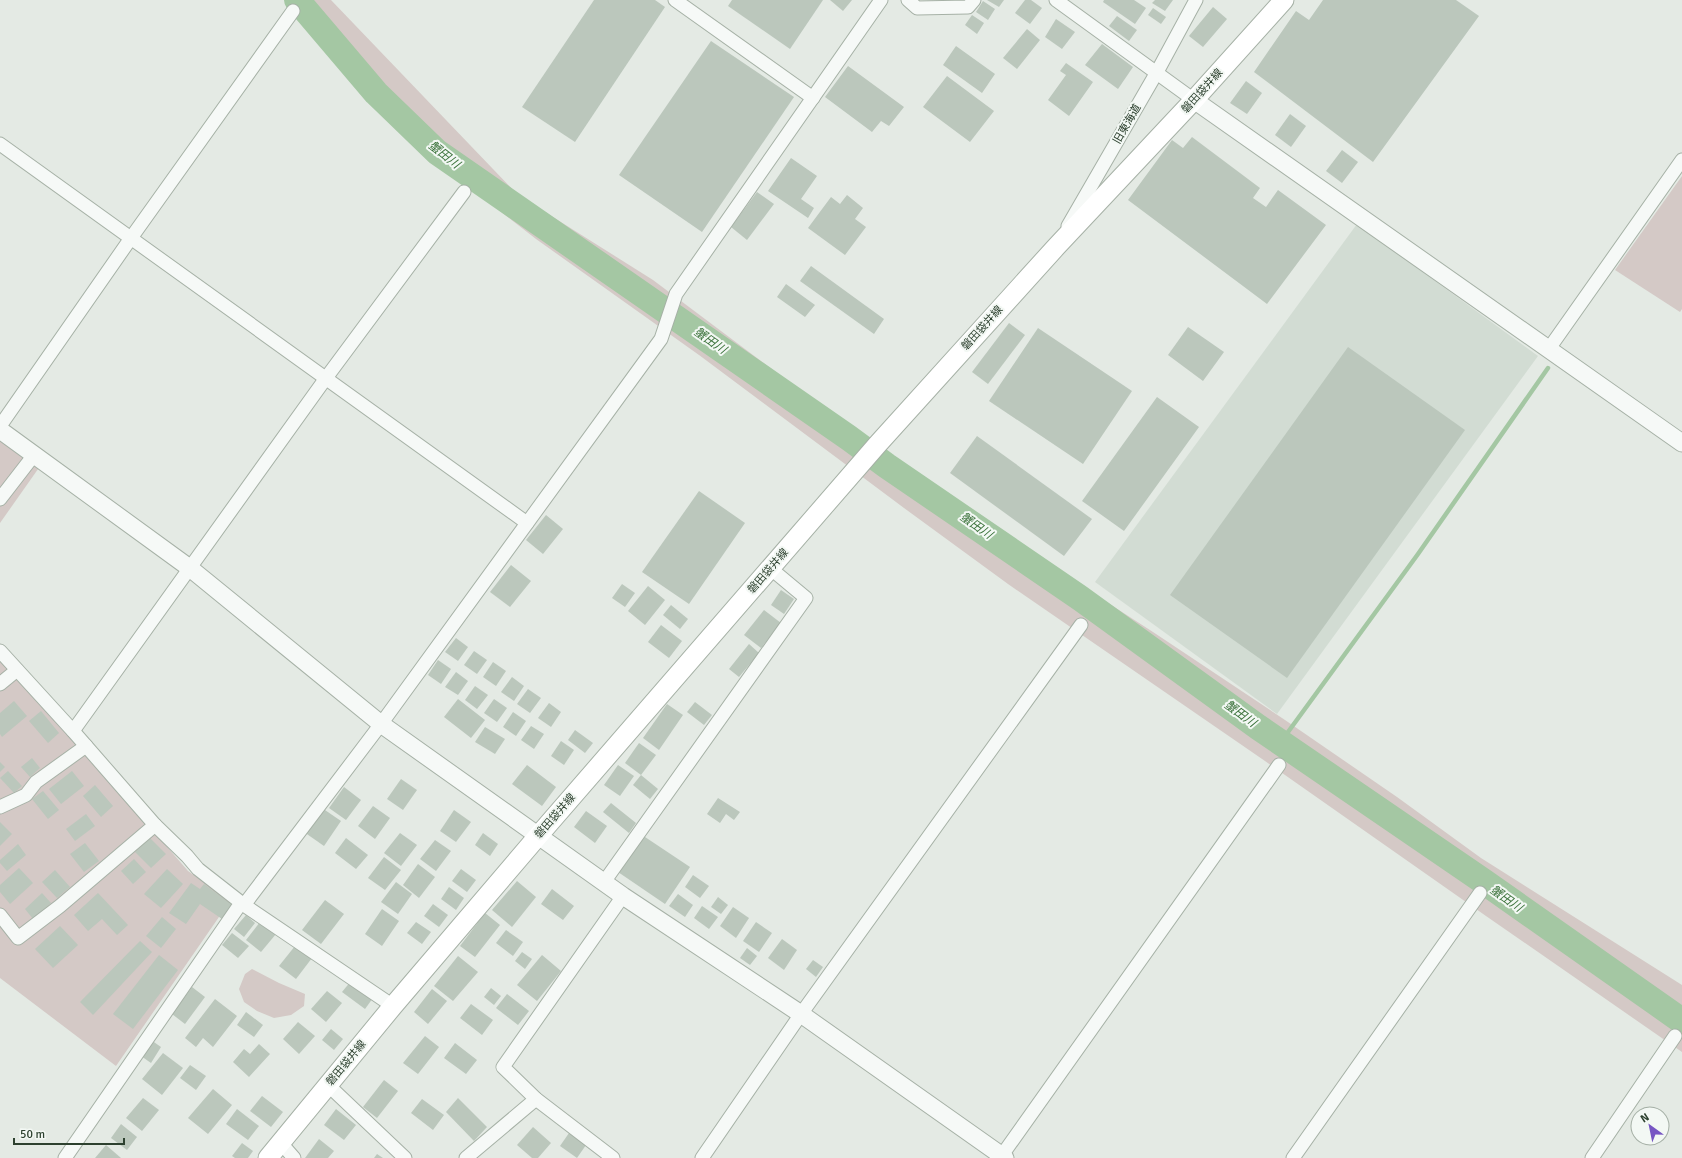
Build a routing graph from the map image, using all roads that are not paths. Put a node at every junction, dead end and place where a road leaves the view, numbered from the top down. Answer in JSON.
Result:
{"nodes":[{"id":1,"x":675,"y":0,"type":"edge"},
{"id":2,"x":881,"y":0,"type":"edge"},
{"id":3,"x":908,"y":0,"type":"edge"},
{"id":4,"x":974,"y":0,"type":"edge"},
{"id":5,"x":1056,"y":0,"type":"edge"},
{"id":6,"x":1196,"y":0,"type":"edge"},
{"id":7,"x":1284,"y":0,"type":"edge"},
{"id":8,"x":293,"y":11,"type":"dead end"},
{"id":9,"x":1157,"y":72,"type":"junction"},
{"id":10,"x":813,"y":98,"type":"junction"},
{"id":11,"x":1194,"y":100,"type":"junction"},
{"id":12,"x":0,"y":144,"type":"edge"},
{"id":13,"x":1682,"y":160,"type":"edge"},
{"id":14,"x":464,"y":192,"type":"dead end"},
{"id":15,"x":131,"y":238,"type":"junction"},
{"id":16,"x":1056,"y":247,"type":"junction"},
{"id":17,"x":1548,"y":350,"type":"junction"},
{"id":18,"x":326,"y":378,"type":"junction"},
{"id":19,"x":0,"y":426,"type":"edge"},
{"id":20,"x":0,"y":430,"type":"edge"},
{"id":21,"x":1682,"y":443,"type":"edge"},
{"id":22,"x":34,"y":455,"type":"junction"},
{"id":23,"x":0,"y":499,"type":"edge"},
{"id":24,"x":527,"y":523,"type":"junction"},
{"id":25,"x":770,"y":568,"type":"junction"},
{"id":26,"x":191,"y":569,"type":"junction"},
{"id":27,"x":1081,"y":625,"type":"dead end"},
{"id":28,"x":0,"y":651,"type":"edge"},
{"id":29,"x":17,"y":670,"type":"junction"},
{"id":30,"x":0,"y":684,"type":"edge"},
{"id":31,"x":382,"y":724,"type":"junction"},
{"id":32,"x":73,"y":731,"type":"junction"},
{"id":33,"x":86,"y":746,"type":"junction"},
{"id":34,"x":1279,"y":764,"type":"dead end"},
{"id":35,"x":0,"y":807,"type":"edge"},
{"id":36,"x":154,"y":825,"type":"junction"},
{"id":37,"x":538,"y":836,"type":"junction"},
{"id":38,"x":604,"y":882,"type":"junction"},
{"id":39,"x":1480,"y":893,"type":"dead end"},
{"id":40,"x":624,"y":896,"type":"junction"},
{"id":41,"x":243,"y":904,"type":"junction"},
{"id":42,"x":0,"y":915,"type":"edge"},
{"id":43,"x":393,"y":1006,"type":"junction"},
{"id":44,"x":801,"y":1014,"type":"junction"},
{"id":45,"x":1675,"y":1036,"type":"dead end"},
{"id":46,"x":328,"y":1085,"type":"junction"},
{"id":47,"x":536,"y":1099,"type":"junction"},
{"id":48,"x":280,"y":1142,"type":"junction"},
{"id":49,"x":1002,"y":1157,"type":"edge"},
{"id":50,"x":65,"y":1158,"type":"edge"},
{"id":51,"x":268,"y":1158,"type":"edge"},
{"id":52,"x":294,"y":1158,"type":"edge"},
{"id":53,"x":405,"y":1158,"type":"edge"},
{"id":54,"x":466,"y":1158,"type":"edge"},
{"id":55,"x":613,"y":1158,"type":"edge"},
{"id":56,"x":702,"y":1158,"type":"edge"},
{"id":57,"x":1293,"y":1158,"type":"edge"},
{"id":58,"x":1592,"y":1158,"type":"edge"}],
"edges":[{"from":1,"to":10,"type":"street"},
{"from":2,"to":10,"type":"street"},
{"from":3,"to":4,"type":"street"},
{"from":5,"to":9,"type":"street"},
{"from":6,"to":9,"type":"street","name":"旧東海道"},
{"from":7,"to":11,"type":"main road","name":"磐田袋井線"},
{"from":8,"to":15,"type":"street"},
{"from":9,"to":11,"type":"street"},
{"from":9,"to":16,"type":"street","name":"旧東海道"},
{"from":10,"to":24,"type":"street"},
{"from":11,"to":16,"type":"main road","name":"磐田袋井線"},
{"from":11,"to":17,"type":"street"},
{"from":12,"to":15,"type":"street"},
{"from":13,"to":17,"type":"street"},
{"from":14,"to":18,"type":"street"},
{"from":15,"to":18,"type":"street"},
{"from":15,"to":19,"type":"street"},
{"from":16,"to":25,"type":"main road","name":"磐田袋井線"},
{"from":17,"to":21,"type":"street"},
{"from":18,"to":24,"type":"street"},
{"from":18,"to":26,"type":"street"},
{"from":20,"to":22,"type":"street"},
{"from":22,"to":23,"type":"street"},
{"from":22,"to":26,"type":"street"},
{"from":24,"to":31,"type":"street"},
{"from":25,"to":37,"type":"main road","name":"磐田袋井線"},
{"from":25,"to":38,"type":"street"},
{"from":26,"to":31,"type":"street"},
{"from":26,"to":32,"type":"street"},
{"from":27,"to":44,"type":"street"},
{"from":28,"to":29,"type":"street"},
{"from":29,"to":30,"type":"street"},
{"from":29,"to":32,"type":"street"},
{"from":31,"to":37,"type":"street"},
{"from":31,"to":41,"type":"street"},
{"from":32,"to":33,"type":"street"},
{"from":33,"to":35,"type":"street"},
{"from":33,"to":36,"type":"street"},
{"from":34,"to":49,"type":"street"},
{"from":36,"to":41,"type":"street"},
{"from":36,"to":42,"type":"street"},
{"from":37,"to":38,"type":"street"},
{"from":37,"to":43,"type":"main road","name":"磐田袋井線"},
{"from":38,"to":40,"type":"street"},
{"from":39,"to":57,"type":"street"},
{"from":40,"to":44,"type":"street"},
{"from":40,"to":47,"type":"street"},
{"from":41,"to":43,"type":"street"},
{"from":41,"to":50,"type":"street"},
{"from":43,"to":46,"type":"main road","name":"磐田袋井線"},
{"from":44,"to":49,"type":"street"},
{"from":44,"to":56,"type":"street"},
{"from":45,"to":58,"type":"street"},
{"from":46,"to":48,"type":"main road","name":"磐田袋井線"},
{"from":46,"to":53,"type":"street"},
{"from":47,"to":54,"type":"street"},
{"from":47,"to":55,"type":"street"},
{"from":48,"to":51,"type":"main road","name":"磐田袋井線"},
{"from":48,"to":52,"type":"street"}]}
